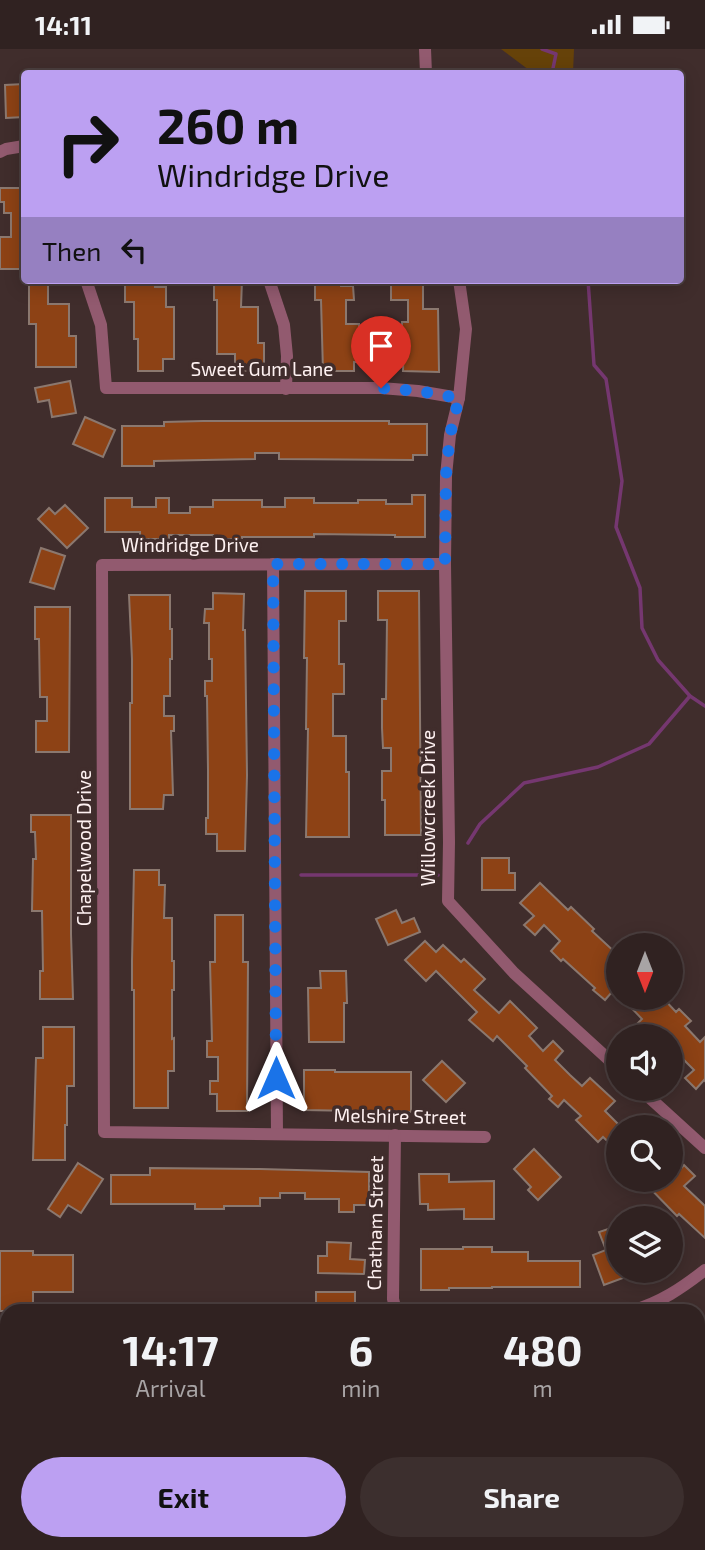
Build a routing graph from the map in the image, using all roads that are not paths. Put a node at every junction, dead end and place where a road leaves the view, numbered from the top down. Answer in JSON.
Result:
{"nodes":[{"id":1,"x":425,"y":49,"type":"edge"},
{"id":2,"x":426,"y":70,"type":"edge"},
{"id":3,"x":21,"y":146,"type":"edge"},
{"id":4,"x":0,"y":152,"type":"edge"},
{"id":5,"x":87,"y":284,"type":"edge"},
{"id":6,"x":271,"y":284,"type":"edge"},
{"id":7,"x":460,"y":284,"type":"edge"},
{"id":8,"x":286,"y":389,"type":"junction"},
{"id":9,"x":459,"y":398,"type":"junction"},
{"id":10,"x":273,"y":564,"type":"junction"},
{"id":11,"x":445,"y":564,"type":"junction"},
{"id":12,"x":102,"y":565,"type":"joint"},
{"id":13,"x":606,"y":1057,"type":"edge"},
{"id":14,"x":653,"y":1101,"type":"edge"},
{"id":15,"x":104,"y":1132,"type":"joint"},
{"id":16,"x":277,"y":1134,"type":"junction"},
{"id":17,"x":395,"y":1135,"type":"junction"},
{"id":18,"x":485,"y":1137,"type":"dead end"},
{"id":19,"x":705,"y":1148,"type":"edge"},
{"id":20,"x":705,"y":1270,"type":"edge"},
{"id":21,"x":394,"y":1304,"type":"edge"},
{"id":22,"x":654,"y":1304,"type":"edge"}],
"edges":[{"from":1,"to":2,"type":"street"},
{"from":3,"to":4,"type":"street"},
{"from":5,"to":8,"type":"street","name":"Sweet Gum Lane"},
{"from":6,"to":8,"type":"street"},
{"from":7,"to":9,"type":"street","name":"Willowcreek Drive"},
{"from":8,"to":9,"type":"street","name":"Sweet Gum Lane"},
{"from":9,"to":11,"type":"street","name":"Willowcreek Drive"},
{"from":10,"to":11,"type":"street","name":"Windridge Drive"},
{"from":10,"to":12,"type":"street","name":"Windridge Drive"},
{"from":10,"to":16,"type":"street"},
{"from":11,"to":13,"type":"street","name":"Willowcreek Drive"},
{"from":12,"to":15,"type":"street","name":"Chapelwood Drive"},
{"from":14,"to":19,"type":"street"},
{"from":15,"to":16,"type":"street","name":"Melshire Street"},
{"from":16,"to":17,"type":"street","name":"Melshire Street"},
{"from":17,"to":18,"type":"street","name":"Melshire Street"},
{"from":17,"to":21,"type":"street","name":"Chatham Street"},
{"from":20,"to":22,"type":"street"}]}
